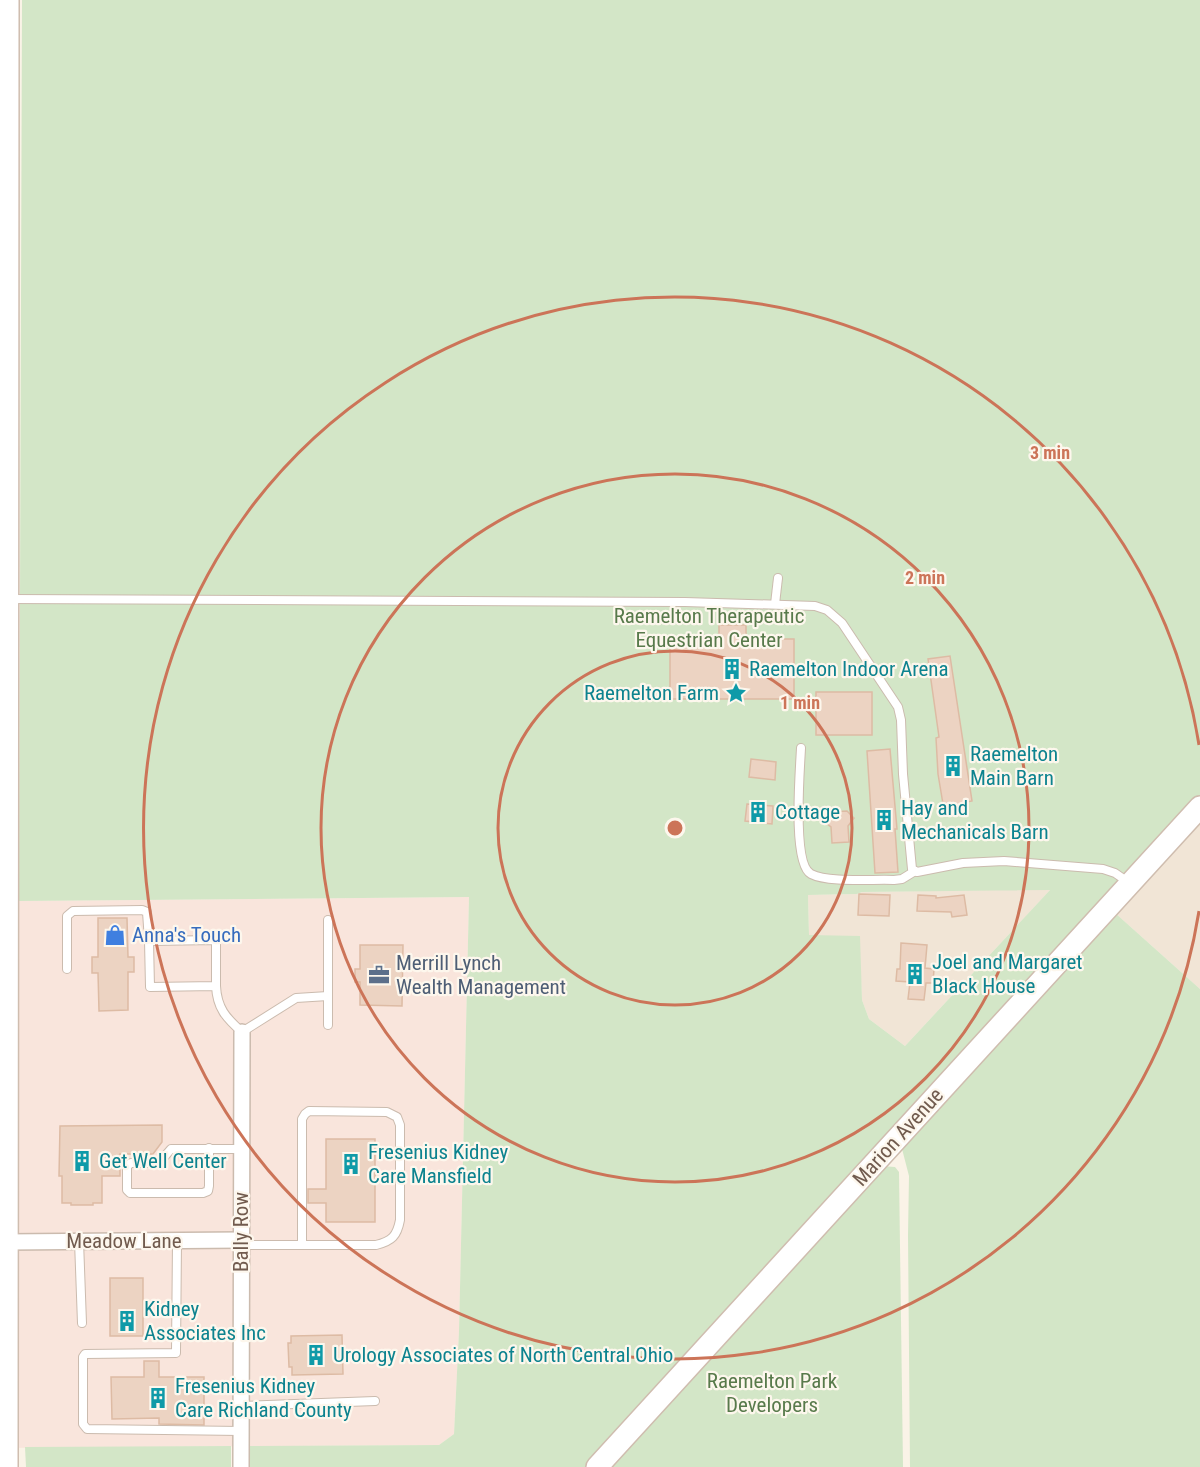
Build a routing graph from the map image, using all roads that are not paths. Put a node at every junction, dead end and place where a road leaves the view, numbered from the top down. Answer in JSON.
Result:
{"nodes":[{"id":1,"x":8,"y":0,"type":"edge"},
{"id":2,"x":4,"y":155,"type":"edge"},
{"id":3,"x":3,"y":495,"type":"edge"},
{"id":4,"x":778,"y":578,"type":"dead end"},
{"id":5,"x":6,"y":599,"type":"junction"},
{"id":6,"x":775,"y":604,"type":"junction"},
{"id":7,"x":3,"y":646,"type":"edge"},
{"id":8,"x":3,"y":712,"type":"edge"},
{"id":9,"x":801,"y":748,"type":"dead end"},
{"id":10,"x":1200,"y":807,"type":"edge"},
{"id":11,"x":3,"y":813,"type":"edge"},
{"id":12,"x":915,"y":871,"type":"junction"},
{"id":13,"x":1130,"y":884,"type":"junction"},
{"id":14,"x":328,"y":920,"type":"dead end"},
{"id":15,"x":3,"y":928,"type":"edge"},
{"id":16,"x":149,"y":941,"type":"junction"},
{"id":17,"x":67,"y":969,"type":"dead end"},
{"id":18,"x":216,"y":986,"type":"junction"},
{"id":19,"x":328,"y":996,"type":"junction"},
{"id":20,"x":328,"y":1025,"type":"dead end"},
{"id":21,"x":242,"y":1032,"type":"junction"},
{"id":22,"x":209,"y":1148,"type":"junction"},
{"id":23,"x":242,"y":1149,"type":"junction"},
{"id":24,"x":79,"y":1241,"type":"junction"},
{"id":25,"x":177,"y":1241,"type":"junction"},
{"id":26,"x":6,"y":1242,"type":"junction"},
{"id":27,"x":241,"y":1243,"type":"junction"},
{"id":28,"x":302,"y":1245,"type":"junction"},
{"id":29,"x":82,"y":1323,"type":"dead end"},
{"id":30,"x":375,"y":1401,"type":"dead end"},
{"id":31,"x":241,"y":1406,"type":"junction"},
{"id":32,"x":241,"y":1431,"type":"junction"},
{"id":33,"x":6,"y":1467,"type":"edge"},
{"id":34,"x":241,"y":1467,"type":"edge"},
{"id":35,"x":597,"y":1467,"type":"edge"}],
"edges":[{"from":1,"to":2,"type":"main road"},
{"from":2,"to":3,"type":"main road"},
{"from":3,"to":5,"type":"main road"},
{"from":4,"to":6,"type":"lane"},
{"from":5,"to":6,"type":"lane"},
{"from":5,"to":7,"type":"main road"},
{"from":6,"to":12,"type":"lane"},
{"from":7,"to":8,"type":"main road"},
{"from":8,"to":11,"type":"main road"},
{"from":9,"to":12,"type":"lane"},
{"from":10,"to":13,"type":"main road","name":"Marion Avenue"},
{"from":11,"to":15,"type":"main road"},
{"from":12,"to":13,"type":"lane"},
{"from":13,"to":35,"type":"main road","name":"Marion Avenue"},
{"from":14,"to":19,"type":"lane"},
{"from":15,"to":26,"type":"main road"},
{"from":16,"to":17,"type":"lane"},
{"from":16,"to":18,"type":"lane"},
{"from":16,"to":18,"type":"lane"},
{"from":18,"to":21,"type":"lane"},
{"from":19,"to":20,"type":"lane"},
{"from":19,"to":21,"type":"lane"},
{"from":21,"to":23,"type":"street","name":"Bally Row"},
{"from":22,"to":22,"type":"lane"},
{"from":22,"to":23,"type":"lane"},
{"from":23,"to":27,"type":"street","name":"Bally Row"},
{"from":24,"to":25,"type":"street","name":"Meadow Lane"},
{"from":24,"to":26,"type":"street","name":"Meadow Lane"},
{"from":24,"to":29,"type":"lane"},
{"from":25,"to":27,"type":"street","name":"Meadow Lane"},
{"from":25,"to":32,"type":"lane"},
{"from":26,"to":33,"type":"main road"},
{"from":27,"to":28,"type":"lane"},
{"from":27,"to":31,"type":"street","name":"Bally Row"},
{"from":28,"to":28,"type":"lane"},
{"from":30,"to":31,"type":"lane"},
{"from":31,"to":32,"type":"street","name":"Bally Row"},
{"from":32,"to":34,"type":"street","name":"Bally Row"}]}
